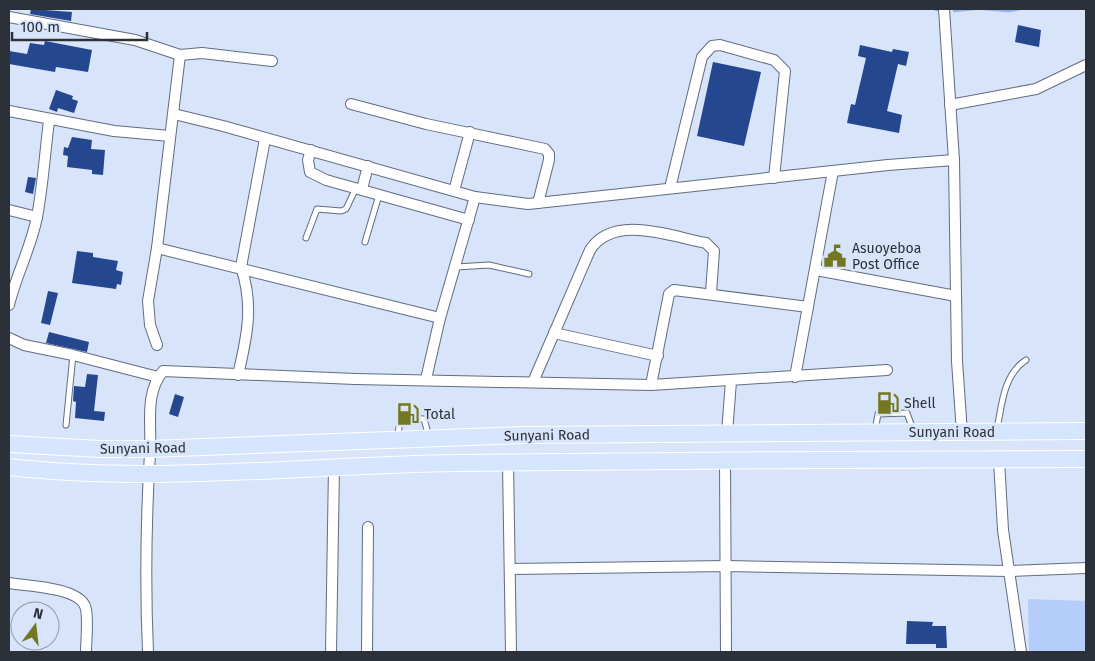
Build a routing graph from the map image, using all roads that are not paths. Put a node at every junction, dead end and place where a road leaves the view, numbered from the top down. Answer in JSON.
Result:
{"nodes":[{"id":1,"x":944,"y":9,"type":"edge"},
{"id":2,"x":9,"y":17,"type":"edge"},
{"id":3,"x":180,"y":55,"type":"junction"},
{"id":4,"x":272,"y":61,"type":"dead end"},
{"id":5,"x":1086,"y":65,"type":"edge"},
{"id":6,"x":351,"y":104,"type":"dead end"},
{"id":7,"x":950,"y":105,"type":"junction"},
{"id":8,"x":9,"y":111,"type":"edge"},
{"id":9,"x":174,"y":114,"type":"junction"},
{"id":10,"x":49,"y":121,"type":"junction"},
{"id":11,"x":470,"y":132,"type":"junction"},
{"id":12,"x":170,"y":136,"type":"junction"},
{"id":13,"x":265,"y":139,"type":"junction"},
{"id":14,"x":310,"y":150,"type":"junction"},
{"id":15,"x":954,"y":160,"type":"junction"},
{"id":16,"x":368,"y":166,"type":"junction"},
{"id":17,"x":833,"y":171,"type":"junction"},
{"id":18,"x":774,"y":178,"type":"junction"},
{"id":19,"x":670,"y":188,"type":"junction"},
{"id":20,"x":359,"y":189,"type":"junction"},
{"id":21,"x":454,"y":191,"type":"junction"},
{"id":22,"x":379,"y":194,"type":"junction"},
{"id":23,"x":475,"y":197,"type":"junction"},
{"id":24,"x":538,"y":203,"type":"junction"},
{"id":25,"x":9,"y":210,"type":"edge"},
{"id":26,"x":37,"y":217,"type":"junction"},
{"id":27,"x":469,"y":220,"type":"junction"},
{"id":28,"x":306,"y":238,"type":"dead end"},
{"id":29,"x":365,"y":242,"type":"dead end"},
{"id":30,"x":157,"y":248,"type":"junction"},
{"id":31,"x":456,"y":267,"type":"junction"},
{"id":32,"x":241,"y":268,"type":"junction"},
{"id":33,"x":816,"y":270,"type":"junction"},
{"id":34,"x":529,"y":274,"type":"dead end"},
{"id":35,"x":711,"y":293,"type":"junction"},
{"id":36,"x":956,"y":296,"type":"junction"},
{"id":37,"x":9,"y":305,"type":"edge"},
{"id":38,"x":808,"y":307,"type":"junction"},
{"id":39,"x":440,"y":318,"type":"junction"},
{"id":40,"x":554,"y":333,"type":"junction"},
{"id":41,"x":9,"y":338,"type":"edge"},
{"id":42,"x":157,"y":345,"type":"dead end"},
{"id":43,"x":73,"y":354,"type":"junction"},
{"id":44,"x":658,"y":356,"type":"junction"},
{"id":45,"x":1026,"y":360,"type":"dead end"},
{"id":46,"x":887,"y":370,"type":"dead end"},
{"id":47,"x":238,"y":375,"type":"junction"},
{"id":48,"x":158,"y":377,"type":"junction"},
{"id":49,"x":795,"y":377,"type":"junction"},
{"id":50,"x":426,"y":379,"type":"junction"},
{"id":51,"x":731,"y":381,"type":"junction"},
{"id":52,"x":533,"y":382,"type":"junction"},
{"id":53,"x":651,"y":385,"type":"junction"},
{"id":54,"x":66,"y":425,"type":"dead end"},
{"id":55,"x":1086,"y":431,"type":"edge"},
{"id":56,"x":962,"y":432,"type":"junction"},
{"id":57,"x":996,"y":432,"type":"junction"},
{"id":58,"x":727,"y":433,"type":"junction"},
{"id":59,"x":9,"y":444,"type":"edge"},
{"id":60,"x":150,"y":449,"type":"junction"},
{"id":61,"x":1086,"y":459,"type":"edge"},
{"id":62,"x":998,"y":460,"type":"junction"},
{"id":63,"x":725,"y":461,"type":"junction"},
{"id":64,"x":508,"y":463,"type":"junction"},
{"id":65,"x":9,"y":467,"type":"edge"},
{"id":66,"x":334,"y":467,"type":"junction"},
{"id":67,"x":149,"y":474,"type":"junction"},
{"id":68,"x":368,"y":527,"type":"dead end"},
{"id":69,"x":726,"y":566,"type":"junction"},
{"id":70,"x":1086,"y":568,"type":"edge"},
{"id":71,"x":511,"y":569,"type":"junction"},
{"id":72,"x":1009,"y":571,"type":"junction"},
{"id":73,"x":9,"y":583,"type":"edge"},
{"id":74,"x":86,"y":652,"type":"edge"},
{"id":75,"x":148,"y":652,"type":"edge"},
{"id":76,"x":331,"y":652,"type":"edge"},
{"id":77,"x":367,"y":652,"type":"edge"},
{"id":78,"x":511,"y":652,"type":"edge"},
{"id":79,"x":726,"y":652,"type":"edge"},
{"id":80,"x":1021,"y":652,"type":"edge"}],
"edges":[{"from":1,"to":7,"type":"street"},
{"from":2,"to":3,"type":"street"},
{"from":3,"to":4,"type":"street"},
{"from":3,"to":9,"type":"street"},
{"from":5,"to":7,"type":"street"},
{"from":6,"to":11,"type":"street"},
{"from":7,"to":15,"type":"street"},
{"from":8,"to":10,"type":"street"},
{"from":9,"to":12,"type":"street"},
{"from":9,"to":13,"type":"street"},
{"from":10,"to":12,"type":"street"},
{"from":10,"to":26,"type":"street"},
{"from":11,"to":21,"type":"street"},
{"from":11,"to":24,"type":"street"},
{"from":12,"to":30,"type":"street"},
{"from":13,"to":14,"type":"street"},
{"from":13,"to":32,"type":"street"},
{"from":14,"to":16,"type":"street"},
{"from":14,"to":20,"type":"street"},
{"from":15,"to":17,"type":"street"},
{"from":15,"to":36,"type":"street"},
{"from":16,"to":20,"type":"street"},
{"from":16,"to":21,"type":"street"},
{"from":17,"to":18,"type":"street"},
{"from":17,"to":33,"type":"street"},
{"from":18,"to":19,"type":"street"},
{"from":18,"to":19,"type":"street"},
{"from":19,"to":24,"type":"street"},
{"from":20,"to":22,"type":"street"},
{"from":20,"to":28,"type":"lane"},
{"from":21,"to":23,"type":"street"},
{"from":22,"to":27,"type":"street"},
{"from":22,"to":29,"type":"lane"},
{"from":23,"to":24,"type":"street"},
{"from":23,"to":27,"type":"street"},
{"from":25,"to":26,"type":"street"},
{"from":26,"to":37,"type":"street"},
{"from":27,"to":31,"type":"street"},
{"from":30,"to":32,"type":"street"},
{"from":30,"to":42,"type":"street"},
{"from":31,"to":34,"type":"lane"},
{"from":31,"to":39,"type":"street"},
{"from":32,"to":39,"type":"street"},
{"from":32,"to":47,"type":"street"},
{"from":33,"to":36,"type":"street"},
{"from":33,"to":38,"type":"street"},
{"from":35,"to":38,"type":"street"},
{"from":35,"to":40,"type":"street"},
{"from":35,"to":44,"type":"street"},
{"from":36,"to":56,"type":"street"},
{"from":38,"to":49,"type":"street"},
{"from":39,"to":50,"type":"street"},
{"from":40,"to":44,"type":"street"},
{"from":40,"to":52,"type":"street"},
{"from":41,"to":43,"type":"street"},
{"from":43,"to":48,"type":"street"},
{"from":43,"to":54,"type":"lane"},
{"from":44,"to":53,"type":"street"},
{"from":45,"to":57,"type":"lane"},
{"from":46,"to":49,"type":"street"},
{"from":47,"to":48,"type":"street"},
{"from":47,"to":50,"type":"street"},
{"from":48,"to":60,"type":"street"},
{"from":49,"to":51,"type":"street"},
{"from":50,"to":52,"type":"street"},
{"from":51,"to":53,"type":"street"},
{"from":51,"to":58,"type":"street"},
{"from":52,"to":53,"type":"street"},
{"from":55,"to":57,"type":"main road","name":"Sunyani Road"},
{"from":56,"to":57,"type":"main road","name":"Sunyani Road"},
{"from":56,"to":58,"type":"main road","name":"Sunyani Road"},
{"from":58,"to":60,"type":"main road","name":"Sunyani Road"},
{"from":59,"to":60,"type":"main road","name":"Sunyani Road"},
{"from":60,"to":67,"type":"street"},
{"from":61,"to":62,"type":"main road"},
{"from":62,"to":63,"type":"main road"},
{"from":62,"to":72,"type":"street"},
{"from":63,"to":64,"type":"main road"},
{"from":63,"to":69,"type":"street"},
{"from":64,"to":66,"type":"main road"},
{"from":64,"to":71,"type":"street"},
{"from":65,"to":67,"type":"main road"},
{"from":66,"to":67,"type":"main road"},
{"from":66,"to":76,"type":"street"},
{"from":67,"to":75,"type":"street"},
{"from":68,"to":77,"type":"street"},
{"from":69,"to":71,"type":"street"},
{"from":69,"to":72,"type":"street"},
{"from":69,"to":79,"type":"street"},
{"from":70,"to":72,"type":"street"},
{"from":71,"to":78,"type":"street"},
{"from":72,"to":80,"type":"street"},
{"from":73,"to":74,"type":"street"}]}
